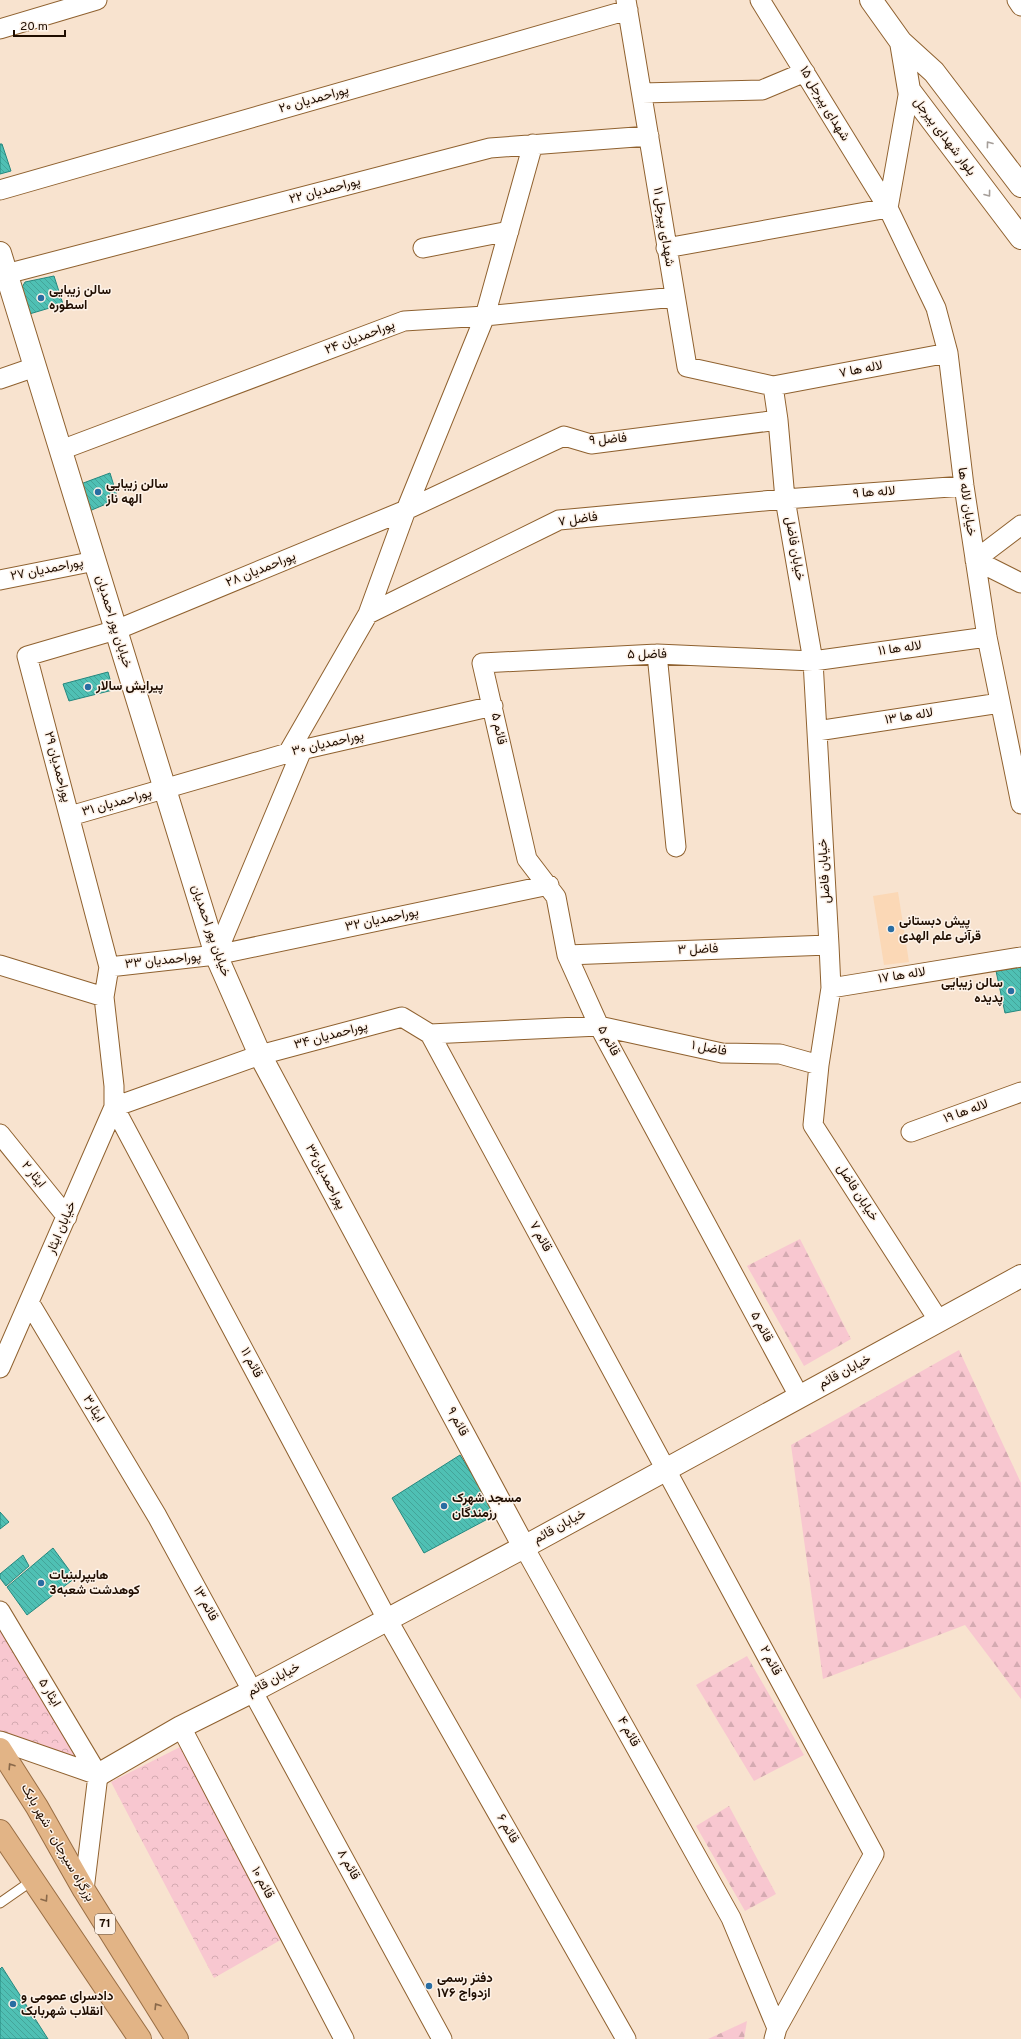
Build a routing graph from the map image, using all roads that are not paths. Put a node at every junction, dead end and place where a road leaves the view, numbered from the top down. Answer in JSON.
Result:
{"nodes":[{"id":1,"x":96,"y":0,"type":"edge"},
{"id":2,"x":760,"y":0,"type":"edge"},
{"id":3,"x":871,"y":0,"type":"edge"},
{"id":4,"x":1017,"y":0,"type":"edge"},
{"id":5,"x":627,"y":5,"type":"edge"},
{"id":6,"x":1021,"y":6,"type":"edge"},
{"id":7,"x":0,"y":29,"type":"edge"},
{"id":8,"x":901,"y":42,"type":"junction"},
{"id":9,"x":805,"y":72,"type":"junction"},
{"id":10,"x":909,"y":90,"type":"junction"},
{"id":11,"x":642,"y":93,"type":"junction"},
{"id":12,"x":649,"y":136,"type":"junction"},
{"id":13,"x":533,"y":144,"type":"junction"},
{"id":14,"x":1021,"y":186,"type":"edge"},
{"id":15,"x":0,"y":190,"type":"edge"},
{"id":16,"x":888,"y":208,"type":"junction"},
{"id":17,"x":509,"y":231,"type":"junction"},
{"id":18,"x":1021,"y":238,"type":"edge"},
{"id":19,"x":423,"y":248,"type":"dead end"},
{"id":20,"x":666,"y":248,"type":"junction"},
{"id":21,"x":0,"y":253,"type":"edge"},
{"id":22,"x":6,"y":274,"type":"junction"},
{"id":23,"x":675,"y":297,"type":"junction"},
{"id":24,"x":485,"y":316,"type":"junction"},
{"id":25,"x":948,"y":353,"type":"junction"},
{"id":26,"x":35,"y":367,"type":"junction"},
{"id":27,"x":0,"y":379,"type":"edge"},
{"id":28,"x":773,"y":386,"type":"junction"},
{"id":29,"x":778,"y":420,"type":"junction"},
{"id":30,"x":61,"y":450,"type":"junction"},
{"id":31,"x":964,"y":486,"type":"junction"},
{"id":32,"x":785,"y":499,"type":"junction"},
{"id":33,"x":406,"y":510,"type":"junction"},
{"id":34,"x":1021,"y":525,"type":"edge"},
{"id":35,"x":975,"y":560,"type":"junction"},
{"id":36,"x":95,"y":561,"type":"junction"},
{"id":37,"x":0,"y":580,"type":"edge"},
{"id":38,"x":1021,"y":583,"type":"edge"},
{"id":39,"x":368,"y":614,"type":"junction"},
{"id":40,"x":116,"y":630,"type":"junction"},
{"id":41,"x":986,"y":637,"type":"junction"},
{"id":42,"x":657,"y":654,"type":"junction"},
{"id":43,"x":813,"y":661,"type":"junction"},
{"id":44,"x":482,"y":664,"type":"joint"},
{"id":45,"x":1000,"y":703,"type":"junction"},
{"id":46,"x":493,"y":706,"type":"junction"},
{"id":47,"x":817,"y":731,"type":"junction"},
{"id":48,"x":295,"y":752,"type":"junction"},
{"id":49,"x":165,"y":790,"type":"junction"},
{"id":50,"x":1021,"y":804,"type":"edge"},
{"id":51,"x":70,"y":816,"type":"junction"},
{"id":52,"x":676,"y":847,"type":"dead end"},
{"id":53,"x":549,"y":885,"type":"junction"},
{"id":54,"x":829,"y":945,"type":"junction"},
{"id":55,"x":216,"y":955,"type":"junction"},
{"id":56,"x":567,"y":955,"type":"junction"},
{"id":57,"x":1021,"y":957,"type":"edge"},
{"id":58,"x":0,"y":965,"type":"edge"},
{"id":59,"x":110,"y":966,"type":"junction"},
{"id":60,"x":830,"y":988,"type":"junction"},
{"id":61,"x":104,"y":997,"type":"junction"},
{"id":62,"x":599,"y":1026,"type":"junction"},
{"id":63,"x":430,"y":1034,"type":"junction"},
{"id":64,"x":260,"y":1055,"type":"junction"},
{"id":65,"x":819,"y":1066,"type":"junction"},
{"id":66,"x":1021,"y":1092,"type":"edge"},
{"id":67,"x":114,"y":1107,"type":"junction"},
{"id":68,"x":911,"y":1132,"type":"dead end"},
{"id":69,"x":0,"y":1134,"type":"edge"},
{"id":70,"x":66,"y":1217,"type":"junction"},
{"id":71,"x":1021,"y":1276,"type":"edge"},
{"id":72,"x":390,"y":1298,"type":"joint"},
{"id":73,"x":29,"y":1302,"type":"junction"},
{"id":74,"x":939,"y":1321,"type":"junction"},
{"id":75,"x":0,"y":1368,"type":"edge"},
{"id":76,"x":799,"y":1396,"type":"junction"},
{"id":77,"x":666,"y":1469,"type":"junction"},
{"id":78,"x":157,"y":1516,"type":"joint"},
{"id":79,"x":524,"y":1547,"type":"junction"},
{"id":80,"x":0,"y":1611,"type":"edge"},
{"id":81,"x":388,"y":1619,"type":"junction"},
{"id":82,"x":253,"y":1691,"type":"junction"},
{"id":83,"x":181,"y":1727,"type":"junction"},
{"id":84,"x":0,"y":1741,"type":"edge"},
{"id":85,"x":0,"y":1749,"type":"edge"},
{"id":86,"x":98,"y":1775,"type":"junction"},
{"id":87,"x":0,"y":1831,"type":"edge"},
{"id":88,"x":33,"y":1880,"type":"junction"},
{"id":89,"x":84,"y":1890,"type":"junction"},
{"id":90,"x":0,"y":1903,"type":"edge"},
{"id":91,"x":776,"y":2033,"type":"edge"},
{"id":92,"x":140,"y":2039,"type":"edge"},
{"id":93,"x":177,"y":2039,"type":"edge"},
{"id":94,"x":344,"y":2039,"type":"edge"},
{"id":95,"x":442,"y":2039,"type":"edge"},
{"id":96,"x":626,"y":2039,"type":"edge"}],
"edges":[{"from":1,"to":7,"type":"street"},
{"from":2,"to":9,"type":"street","name":"شهدای پیرجل ۱۵"},
{"from":3,"to":8,"type":"street"},
{"from":4,"to":6,"type":"street"},
{"from":5,"to":11,"type":"street","name":"شهدای پیرجل ۱۱"},
{"from":5,"to":15,"type":"street","name":"پوراحمدیان ۲۰"},
{"from":8,"to":10,"type":"street","name":"بلوار شهدای پیرجل"},
{"from":14,"to":8,"type":"street","one_way":true},
{"from":9,"to":11,"type":"street"},
{"from":9,"to":16,"type":"street","name":"شهدای پیرجل ۱۵"},
{"from":10,"to":16,"type":"street"},
{"from":10,"to":18,"type":"street","name":"بلوار شهدای پیرجل","one_way":true},
{"from":11,"to":12,"type":"street","name":"شهدای پیرجل ۱۱"},
{"from":12,"to":13,"type":"street","name":"پوراحمدیان ۲۲"},
{"from":12,"to":20,"type":"street","name":"شهدای پیرجل ۱۱"},
{"from":13,"to":17,"type":"street"},
{"from":13,"to":22,"type":"street","name":"پوراحمدیان ۲۲"},
{"from":16,"to":20,"type":"street"},
{"from":16,"to":25,"type":"street","name":"خیابان لاله ها"},
{"from":17,"to":19,"type":"street"},
{"from":17,"to":24,"type":"street"},
{"from":20,"to":23,"type":"street","name":"شهدای پیرجل ۱۱"},
{"from":21,"to":22,"type":"street","name":"خیابان پور احمدیان"},
{"from":22,"to":26,"type":"street","name":"خیابان پور احمدیان"},
{"from":23,"to":24,"type":"street","name":"پوراحمدیان ۲۴"},
{"from":23,"to":28,"type":"street","name":"شهدای پیرجل ۱۱"},
{"from":24,"to":30,"type":"street","name":"پوراحمدیان ۲۴"},
{"from":24,"to":33,"type":"street"},
{"from":25,"to":28,"type":"street","name":"لاله ها ۷"},
{"from":25,"to":31,"type":"street","name":"خیابان لاله ها"},
{"from":26,"to":27,"type":"street"},
{"from":26,"to":30,"type":"street","name":"خیابان پور احمدیان"},
{"from":28,"to":29,"type":"street","name":"خیابان فاضل"},
{"from":29,"to":32,"type":"street","name":"خیابان فاضل"},
{"from":29,"to":33,"type":"street","name":"فاضل ۹"},
{"from":30,"to":36,"type":"street","name":"خیابان پور احمدیان"},
{"from":31,"to":32,"type":"street","name":"لاله ها ۹"},
{"from":31,"to":35,"type":"street","name":"خیابان لاله ها"},
{"from":32,"to":39,"type":"street","name":"فاضل ۷"},
{"from":32,"to":43,"type":"street","name":"خیابان فاضل"},
{"from":33,"to":39,"type":"street"},
{"from":33,"to":40,"type":"street","name":"پوراحمدیان ۲۸"},
{"from":34,"to":35,"type":"street"},
{"from":35,"to":38,"type":"street"},
{"from":35,"to":41,"type":"street","name":"خیابان لاله ها"},
{"from":36,"to":37,"type":"street","name":"پوراحمدیان ۲۷"},
{"from":36,"to":40,"type":"street","name":"خیابان پور احمدیان"},
{"from":39,"to":48,"type":"street"},
{"from":40,"to":49,"type":"street","name":"خیابان پور احمدیان"},
{"from":40,"to":51,"type":"street","name":"پوراحمدیان ۲۹"},
{"from":41,"to":43,"type":"street","name":"لاله ها ۱۱"},
{"from":41,"to":45,"type":"street","name":"خیابان لاله ها"},
{"from":42,"to":43,"type":"street","name":"فاضل ۵"},
{"from":42,"to":44,"type":"street","name":"فاضل ۵"},
{"from":42,"to":52,"type":"street"},
{"from":43,"to":47,"type":"street","name":"خیابان فاضل"},
{"from":44,"to":46,"type":"street","name":"قائم ۵"},
{"from":45,"to":47,"type":"street","name":"لاله ها ۱۳"},
{"from":45,"to":50,"type":"street","name":"خیابان لاله ها"},
{"from":46,"to":48,"type":"street","name":"پوراحمدیان ۳۰"},
{"from":46,"to":53,"type":"street","name":"قائم ۵"},
{"from":47,"to":54,"type":"street","name":"خیابان فاضل"},
{"from":48,"to":49,"type":"street","name":"پوراحمدیان ۳۰"},
{"from":48,"to":55,"type":"street"},
{"from":49,"to":51,"type":"street","name":"پوراحمدیان ۳۱"},
{"from":49,"to":55,"type":"street","name":"خیابان پور احمدیان"},
{"from":51,"to":59,"type":"street","name":"پوراحمدیان ۲۹"},
{"from":53,"to":55,"type":"street","name":"پوراحمدیان ۳۲"},
{"from":53,"to":56,"type":"street","name":"قائم ۵"},
{"from":54,"to":56,"type":"street","name":"فاضل ۳"},
{"from":54,"to":60,"type":"street","name":"خیابان فاضل"},
{"from":55,"to":59,"type":"street","name":"پوراحمدیان ۳۳"},
{"from":55,"to":64,"type":"street","name":"خیابان پور احمدیان"},
{"from":56,"to":62,"type":"street","name":"قائم ۵"},
{"from":57,"to":60,"type":"street","name":"لاله ها ۱۷"},
{"from":58,"to":61,"type":"street"},
{"from":59,"to":61,"type":"street","name":"خیابان ایثار"},
{"from":60,"to":65,"type":"street","name":"خیابان فاضل"},
{"from":61,"to":67,"type":"street","name":"خیابان ایثار"},
{"from":62,"to":63,"type":"street","name":"فاضل ۱"},
{"from":62,"to":65,"type":"street","name":"فاضل ۱"},
{"from":62,"to":76,"type":"street","name":"قائم ۵"},
{"from":63,"to":64,"type":"street","name":"پوراحمدیان ۳۴"},
{"from":63,"to":77,"type":"street","name":"قائم ۷"},
{"from":64,"to":67,"type":"street","name":"پوراحمدیان ۳۴"},
{"from":64,"to":72,"type":"street","name":"پوراحمدیان۳۶"},
{"from":65,"to":74,"type":"street","name":"خیابان فاضل"},
{"from":66,"to":68,"type":"street","name":"لاله ها ۱۹"},
{"from":67,"to":70,"type":"street","name":"خیابان ایثار"},
{"from":67,"to":81,"type":"street","name":"قائم ۱۱"},
{"from":69,"to":70,"type":"street","name":"ایثار ۲"},
{"from":70,"to":73,"type":"street","name":"خیابان ایثار"},
{"from":71,"to":74,"type":"street","name":"خیابان قائم"},
{"from":72,"to":79,"type":"street","name":"قائم ۹"},
{"from":73,"to":75,"type":"street","name":"خیابان ایثار"},
{"from":73,"to":78,"type":"street","name":"ایثار۳"},
{"from":74,"to":76,"type":"street","name":"خیابان قائم"},
{"from":76,"to":77,"type":"street","name":"خیابان قائم"},
{"from":77,"to":79,"type":"street","name":"خیابان قائم"},
{"from":77,"to":91,"type":"street","name":"قائم ۲"},
{"from":78,"to":82,"type":"street","name":"قائم ۱۳"},
{"from":79,"to":81,"type":"street","name":"خیابان قائم"},
{"from":79,"to":91,"type":"street","name":"قائم ۴"},
{"from":80,"to":86,"type":"street","name":"ایثار ۵"},
{"from":81,"to":82,"type":"street","name":"خیابان قائم"},
{"from":81,"to":96,"type":"street","name":"قائم ۶"},
{"from":82,"to":83,"type":"street","name":"خیابان قائم"},
{"from":82,"to":95,"type":"street","name":"قائم ۸"},
{"from":83,"to":86,"type":"street","name":"خیابان قائم"},
{"from":83,"to":94,"type":"street","name":"قائم ۱۰"},
{"from":84,"to":86,"type":"street"},
{"from":89,"to":85,"type":"highway","name":"بزرگراه سیرجان - شهر بابک","number":"71","one_way":true},
{"from":86,"to":89,"type":"street"},
{"from":87,"to":88,"type":"highway"},
{"from":88,"to":90,"type":"lane"},
{"from":88,"to":92,"type":"highway","one_way":true},
{"from":93,"to":89,"type":"highway","name":"بزرگراه سیرجان - شهر بابک","number":"71","one_way":true}]}
